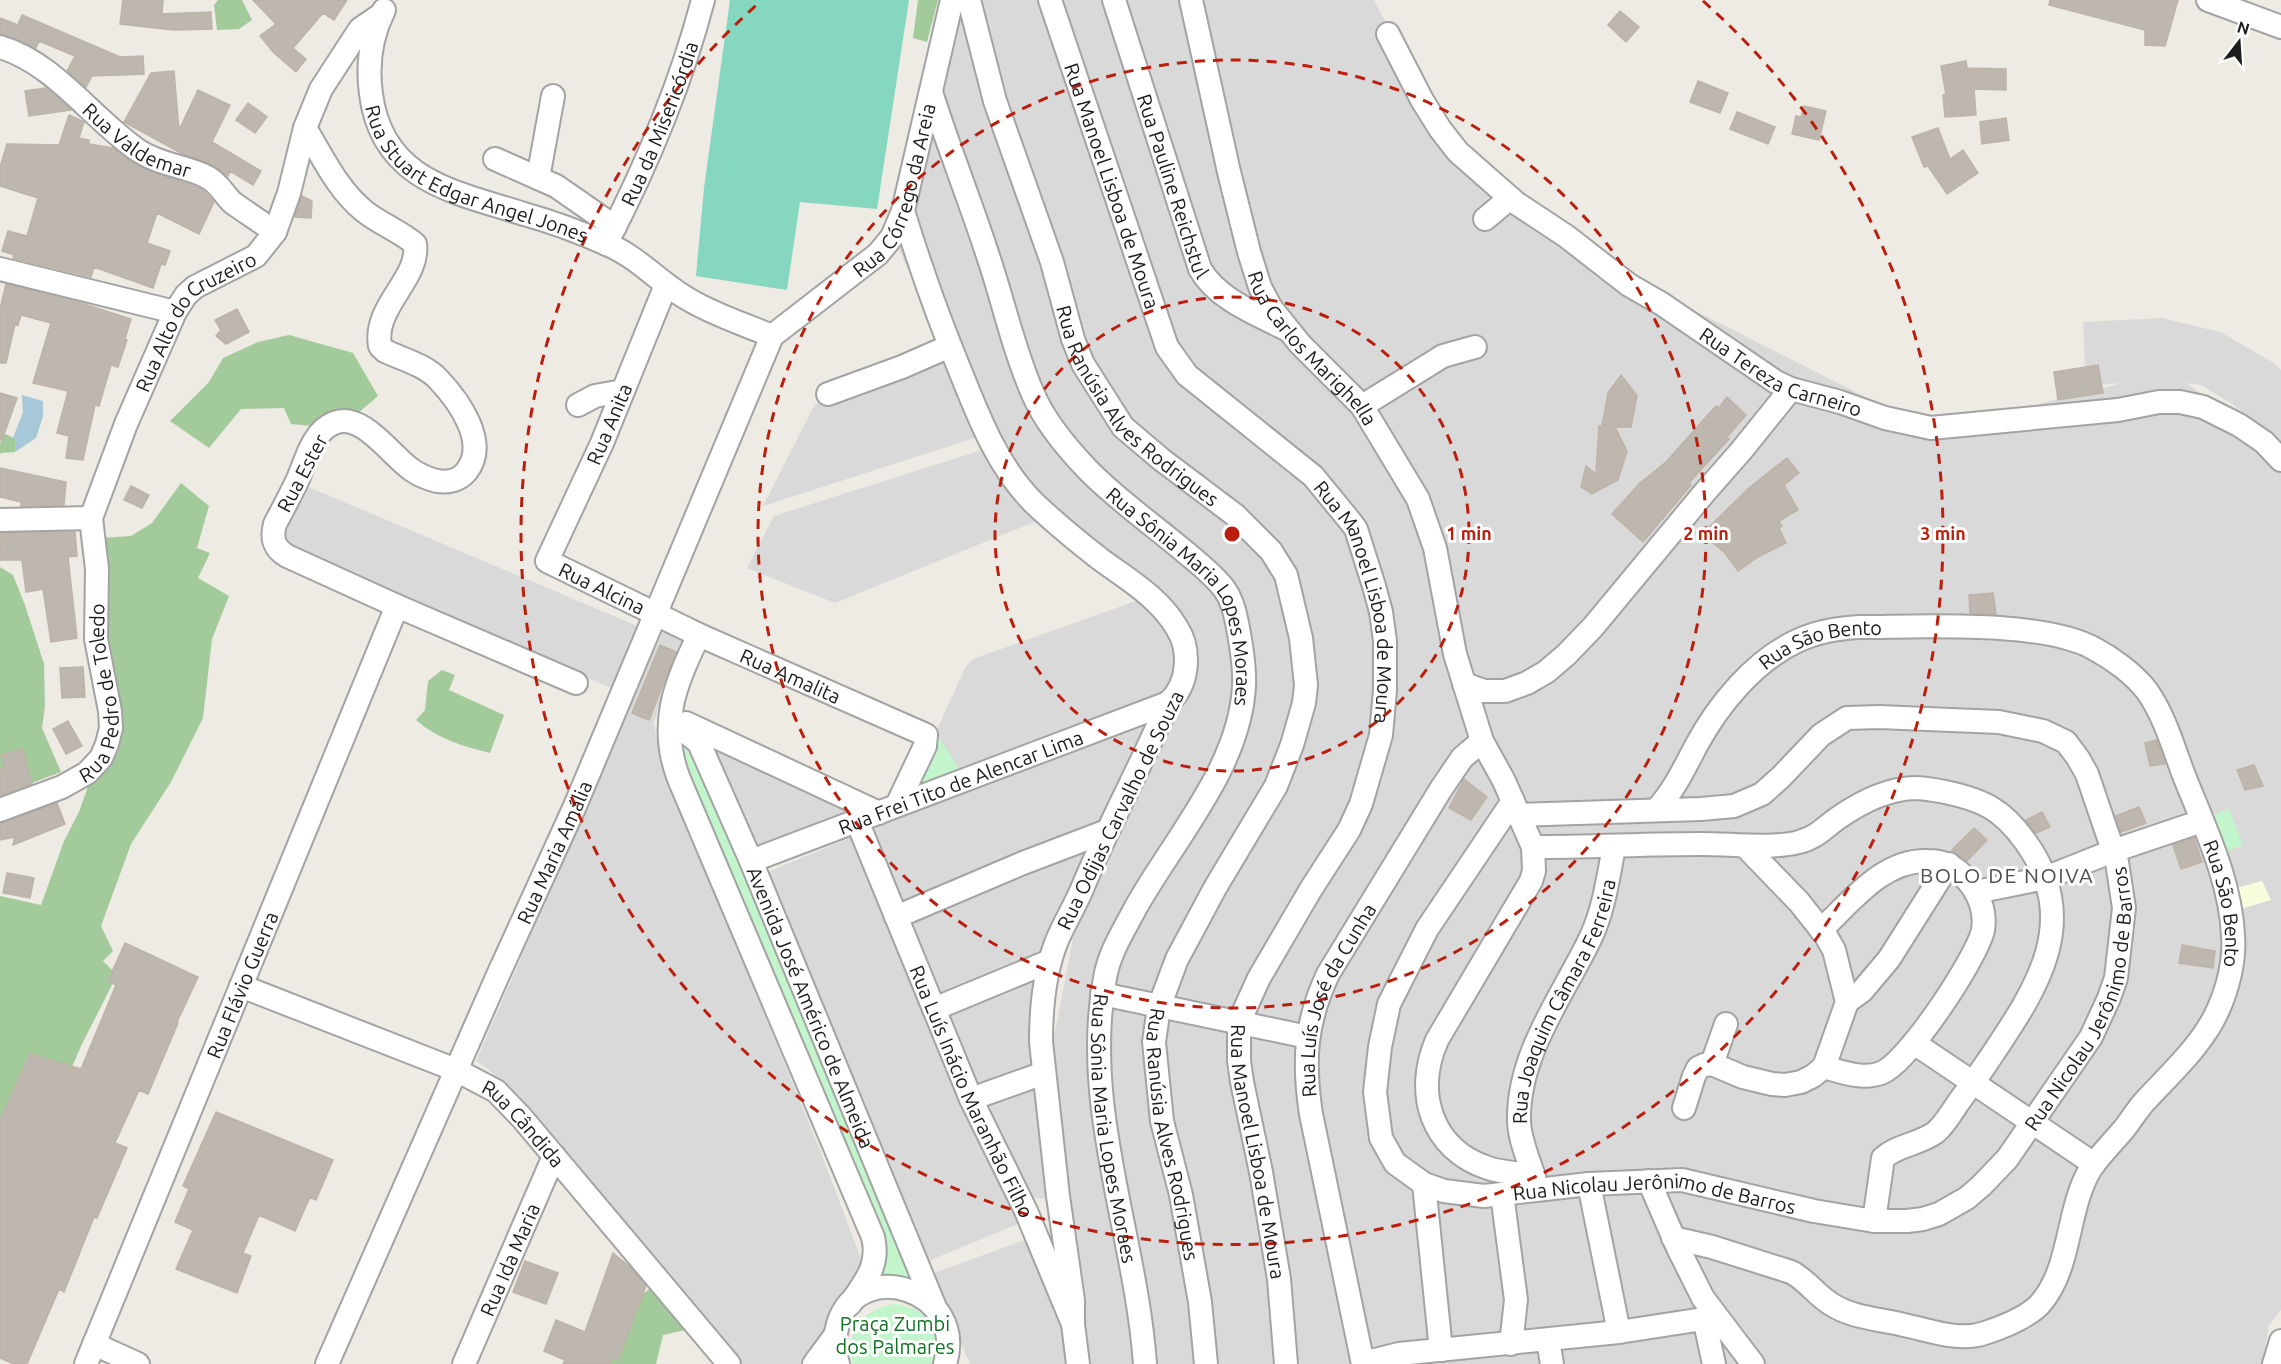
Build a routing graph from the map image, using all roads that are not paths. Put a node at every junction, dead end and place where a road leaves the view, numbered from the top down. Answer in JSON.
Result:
{"nodes":[{"id":1,"x":703,"y":0,"type":"edge"},
{"id":2,"x":952,"y":0,"type":"edge"},
{"id":3,"x":969,"y":0,"type":"edge"},
{"id":4,"x":1050,"y":0,"type":"edge"},
{"id":5,"x":1114,"y":0,"type":"edge"},
{"id":6,"x":1191,"y":0,"type":"edge"},
{"id":7,"x":2208,"y":0,"type":"edge"},
{"id":8,"x":385,"y":7,"type":"edge"},
{"id":9,"x":2281,"y":27,"type":"edge"},
{"id":10,"x":1388,"y":34,"type":"dead end"},
{"id":11,"x":0,"y":47,"type":"edge"},
{"id":12,"x":931,"y":91,"type":"junction"},
{"id":13,"x":553,"y":96,"type":"dead end"},
{"id":14,"x":305,"y":128,"type":"junction"},
{"id":15,"x":495,"y":159,"type":"dead end"},
{"id":16,"x":538,"y":178,"type":"junction"},
{"id":17,"x":1510,"y":198,"type":"junction"},
{"id":18,"x":903,"y":211,"type":"junction"},
{"id":19,"x":1485,"y":219,"type":"dead end"},
{"id":20,"x":275,"y":232,"type":"junction"},
{"id":21,"x":610,"y":235,"type":"junction"},
{"id":22,"x":0,"y":269,"type":"edge"},
{"id":23,"x":666,"y":285,"type":"junction"},
{"id":24,"x":175,"y":312,"type":"junction"},
{"id":25,"x":1288,"y":330,"type":"junction"},
{"id":26,"x":772,"y":336,"type":"junction"},
{"id":27,"x":950,"y":346,"type":"junction"},
{"id":28,"x":1475,"y":347,"type":"dead end"},
{"id":29,"x":1791,"y":389,"type":"junction"},
{"id":30,"x":623,"y":391,"type":"junction"},
{"id":31,"x":828,"y":394,"type":"dead end"},
{"id":32,"x":578,"y":405,"type":"dead end"},
{"id":33,"x":1362,"y":406,"type":"junction"},
{"id":34,"x":2281,"y":460,"type":"edge"},
{"id":35,"x":91,"y":518,"type":"junction"},
{"id":36,"x":0,"y":520,"type":"edge"},
{"id":37,"x":547,"y":561,"type":"joint"},
{"id":38,"x":397,"y":606,"type":"junction"},
{"id":39,"x":656,"y":613,"type":"junction"},
{"id":40,"x":699,"y":635,"type":"junction"},
{"id":41,"x":576,"y":683,"type":"dead end"},
{"id":42,"x":1464,"y":684,"type":"junction"},
{"id":43,"x":1168,"y":703,"type":"junction"},
{"id":44,"x":670,"y":721,"type":"junction"},
{"id":45,"x":1482,"y":741,"type":"junction"},
{"id":46,"x":1515,"y":808,"type":"junction"},
{"id":47,"x":888,"y":809,"type":"junction"},
{"id":48,"x":1657,"y":809,"type":"junction"},
{"id":49,"x":0,"y":810,"type":"edge"},
{"id":50,"x":857,"y":821,"type":"junction"},
{"id":51,"x":2202,"y":821,"type":"junction"},
{"id":52,"x":1107,"y":831,"type":"junction"},
{"id":53,"x":1745,"y":846,"type":"junction"},
{"id":54,"x":1533,"y":847,"type":"junction"},
{"id":55,"x":1614,"y":847,"type":"junction"},
{"id":56,"x":2113,"y":851,"type":"junction"},
{"id":57,"x":751,"y":861,"type":"junction"},
{"id":58,"x":1949,"y":864,"type":"junction"},
{"id":59,"x":2045,"y":878,"type":"junction"},
{"id":60,"x":1976,"y":892,"type":"junction"},
{"id":61,"x":896,"y":917,"type":"junction"},
{"id":62,"x":1821,"y":930,"type":"junction"},
{"id":63,"x":1050,"y":962,"type":"junction"},
{"id":64,"x":242,"y":986,"type":"junction"},
{"id":65,"x":1102,"y":994,"type":"junction"},
{"id":66,"x":1847,"y":1002,"type":"junction"},
{"id":67,"x":1159,"y":1006,"type":"junction"},
{"id":68,"x":934,"y":1009,"type":"junction"},
{"id":69,"x":1239,"y":1022,"type":"junction"},
{"id":70,"x":1726,"y":1024,"type":"dead end"},
{"id":71,"x":1308,"y":1036,"type":"junction"},
{"id":72,"x":1914,"y":1043,"type":"junction"},
{"id":73,"x":1712,"y":1064,"type":"junction"},
{"id":74,"x":1824,"y":1067,"type":"junction"},
{"id":75,"x":456,"y":1070,"type":"junction"},
{"id":76,"x":1044,"y":1073,"type":"junction"},
{"id":77,"x":1972,"y":1084,"type":"junction"},
{"id":78,"x":971,"y":1099,"type":"junction"},
{"id":79,"x":1684,"y":1108,"type":"dead end"},
{"id":80,"x":2031,"y":1123,"type":"junction"},
{"id":81,"x":554,"y":1156,"type":"junction"},
{"id":82,"x":2094,"y":1164,"type":"junction"},
{"id":83,"x":1649,"y":1181,"type":"junction"},
{"id":84,"x":1535,"y":1183,"type":"junction"},
{"id":85,"x":1424,"y":1184,"type":"junction"},
{"id":86,"x":1589,"y":1184,"type":"junction"},
{"id":87,"x":1502,"y":1194,"type":"junction"},
{"id":88,"x":1058,"y":1196,"type":"junction"},
{"id":89,"x":1026,"y":1210,"type":"junction"},
{"id":90,"x":1874,"y":1221,"type":"junction"},
{"id":91,"x":1673,"y":1238,"type":"junction"},
{"id":92,"x":850,"y":1304,"type":"junction"},
{"id":93,"x":934,"y":1305,"type":"junction"},
{"id":94,"x":1710,"y":1317,"type":"junction"},
{"id":95,"x":1073,"y":1324,"type":"junction"},
{"id":96,"x":1619,"y":1332,"type":"junction"},
{"id":97,"x":834,"y":1336,"type":"junction"},
{"id":98,"x":1548,"y":1340,"type":"junction"},
{"id":99,"x":2281,"y":1341,"type":"edge"},
{"id":100,"x":1511,"y":1344,"type":"junction"},
{"id":101,"x":1441,"y":1350,"type":"junction"},
{"id":102,"x":90,"y":1354,"type":"edge"},
{"id":103,"x":950,"y":1358,"type":"edge"},
{"id":104,"x":1405,"y":1359,"type":"edge"},
{"id":105,"x":1363,"y":1363,"type":"edge"},
{"id":106,"x":138,"y":1364,"type":"edge"},
{"id":107,"x":327,"y":1364,"type":"edge"},
{"id":108,"x":464,"y":1364,"type":"edge"},
{"id":109,"x":729,"y":1364,"type":"edge"},
{"id":110,"x":814,"y":1364,"type":"edge"},
{"id":111,"x":838,"y":1364,"type":"edge"},
{"id":112,"x":1078,"y":1364,"type":"edge"},
{"id":113,"x":1145,"y":1364,"type":"edge"},
{"id":114,"x":1206,"y":1364,"type":"edge"},
{"id":115,"x":1286,"y":1364,"type":"edge"},
{"id":116,"x":1552,"y":1364,"type":"edge"},
{"id":117,"x":1714,"y":1364,"type":"edge"},
{"id":118,"x":1754,"y":1364,"type":"edge"},
{"id":119,"x":2274,"y":1364,"type":"edge"}],
"edges":[{"from":1,"to":21,"type":"street","name":"Rua da Misericórdia"},
{"from":2,"to":12,"type":"street","name":"Rua Córrego da Areia"},
{"from":3,"to":67,"type":"street","name":"Rua Ranúsia Alves Rodrigues"},
{"from":4,"to":69,"type":"street","name":"Rua Manoel Lisboa de Moura"},
{"from":5,"to":25,"type":"street","name":"Rua Pauline Reichstul"},
{"from":6,"to":25,"type":"street","name":"Rua Carlos Marighella"},
{"from":7,"to":9,"type":"street"},
{"from":8,"to":14,"type":"street","name":"Rua Alto do Cruzeiro"},
{"from":8,"to":21,"type":"street","name":"Rua Stuart Edgar Angel Jones"},
{"from":10,"to":17,"type":"street","name":"Rua Tereza Carneiro"},
{"from":11,"to":20,"type":"street","name":"Rua Valdemar"},
{"from":12,"to":18,"type":"street","name":"Rua Córrego da Areia"},
{"from":12,"to":65,"type":"street","name":"Rua Sônia Maria Lopes Moraes"},
{"from":13,"to":16,"type":"street"},
{"from":14,"to":20,"type":"street","name":"Rua Alto do Cruzeiro"},
{"from":14,"to":38,"type":"street","name":"Rua Ester"},
{"from":15,"to":16,"type":"street"},
{"from":16,"to":21,"type":"street"},
{"from":17,"to":19,"type":"street"},
{"from":17,"to":29,"type":"street","name":"Rua Tereza Carneiro"},
{"from":18,"to":26,"type":"street","name":"Rua Córrego da Areia"},
{"from":18,"to":27,"type":"street","name":"Rua Odijas Carvalho de Souza"},
{"from":20,"to":24,"type":"street","name":"Rua Alto do Cruzeiro"},
{"from":21,"to":23,"type":"street","name":"Rua Stuart Edgar Angel Jones"},
{"from":22,"to":24,"type":"street"},
{"from":23,"to":26,"type":"street","name":"Rua Stuart Edgar Angel Jones"},
{"from":23,"to":30,"type":"street","name":"Rua Anita"},
{"from":24,"to":35,"type":"street","name":"Rua Alto do Cruzeiro"},
{"from":25,"to":33,"type":"street","name":"Rua Carlos Marighella"},
{"from":26,"to":39,"type":"street","name":"Rua Maria Amália"},
{"from":27,"to":31,"type":"street"},
{"from":27,"to":43,"type":"street","name":"Rua Odijas Carvalho de Souza"},
{"from":28,"to":33,"type":"street"},
{"from":29,"to":34,"type":"street","name":"Rua Tereza Carneiro"},
{"from":29,"to":42,"type":"street"},
{"from":30,"to":32,"type":"street"},
{"from":30,"to":37,"type":"street","name":"Rua Anita"},
{"from":33,"to":42,"type":"street","name":"Rua Carlos Marighella"},
{"from":35,"to":36,"type":"street"},
{"from":35,"to":49,"type":"street","name":"Rua Pedro de Toledo"},
{"from":37,"to":39,"type":"street","name":"Rua Alcina"},
{"from":38,"to":41,"type":"street","name":"Rua Ester"},
{"from":38,"to":64,"type":"street","name":"Rua Flávio Guerra"},
{"from":39,"to":40,"type":"street","name":"Rua Amalita"},
{"from":39,"to":75,"type":"street","name":"Rua Maria Amália"},
{"from":40,"to":44,"type":"street","name":"Avenida José Américo de Almeida"},
{"from":40,"to":47,"type":"street","name":"Rua Amalita"},
{"from":42,"to":45,"type":"street","name":"Rua Carlos Marighella"},
{"from":43,"to":47,"type":"street","name":"Rua Frei Tito de Alencar Lima"},
{"from":43,"to":52,"type":"street","name":"Rua Odijas Carvalho de Souza"},
{"from":44,"to":47,"type":"street"},
{"from":44,"to":57,"type":"street","name":"Avenida José Américo de Almeida"},
{"from":44,"to":92,"type":"street","name":"Avenida José Américo de Almeida"},
{"from":45,"to":46,"type":"street","name":"Rua Carlos Marighella"},
{"from":45,"to":71,"type":"street","name":"Rua Luís José da Cunha"},
{"from":46,"to":48,"type":"street","name":"Rua Nicolau Jerônimo de Barros"},
{"from":46,"to":54,"type":"street","name":"Rua Carlos Marighella"},
{"from":46,"to":85,"type":"street"},
{"from":47,"to":50,"type":"street","name":"Rua Frei Tito de Alencar Lima"},
{"from":48,"to":51,"type":"street","name":"Rua São Bento"},
{"from":48,"to":56,"type":"street","name":"Rua Nicolau Jerônimo de Barros"},
{"from":50,"to":57,"type":"street","name":"Rua Frei Tito de Alencar Lima"},
{"from":50,"to":61,"type":"street","name":"Rua Luís Inácio Maranhão Filho"},
{"from":51,"to":56,"type":"street"},
{"from":51,"to":82,"type":"street","name":"Rua São Bento"},
{"from":52,"to":61,"type":"street"},
{"from":52,"to":63,"type":"street","name":"Rua Odijas Carvalho de Souza"},
{"from":53,"to":55,"type":"street"},
{"from":53,"to":59,"type":"street"},
{"from":53,"to":62,"type":"street"},
{"from":54,"to":55,"type":"street"},
{"from":54,"to":84,"type":"street"},
{"from":55,"to":84,"type":"street","name":"Rua Joaquim Câmara Ferreira"},
{"from":56,"to":59,"type":"street"},
{"from":56,"to":80,"type":"street","name":"Rua Nicolau Jerônimo de Barros"},
{"from":57,"to":93,"type":"street","name":"Avenida José Américo de Almeida"},
{"from":58,"to":60,"type":"street"},
{"from":58,"to":62,"type":"street"},
{"from":58,"to":66,"type":"street"},
{"from":59,"to":60,"type":"street"},
{"from":59,"to":77,"type":"street"},
{"from":60,"to":72,"type":"street"},
{"from":61,"to":68,"type":"street","name":"Rua Luís Inácio Maranhão Filho"},
{"from":62,"to":66,"type":"street"},
{"from":63,"to":68,"type":"street"},
{"from":63,"to":76,"type":"street","name":"Rua Odijas Carvalho de Souza"},
{"from":64,"to":75,"type":"street","name":"Rua Cândida"},
{"from":64,"to":102,"type":"street","name":"Rua Flávio Guerra"},
{"from":65,"to":67,"type":"street"},
{"from":65,"to":113,"type":"street","name":"Rua Sônia Maria Lopes Moraes"},
{"from":66,"to":74,"type":"street"},
{"from":67,"to":69,"type":"street"},
{"from":67,"to":114,"type":"street","name":"Rua Ranúsia Alves Rodrigues"},
{"from":68,"to":78,"type":"street","name":"Rua Luís Inácio Maranhão Filho"},
{"from":69,"to":71,"type":"street"},
{"from":69,"to":115,"type":"street","name":"Rua Manoel Lisboa de Moura"},
{"from":70,"to":73,"type":"street"},
{"from":71,"to":105,"type":"street","name":"Rua Luís José da Cunha"},
{"from":72,"to":74,"type":"street"},
{"from":72,"to":77,"type":"street"},
{"from":73,"to":74,"type":"street"},
{"from":73,"to":79,"type":"street"},
{"from":75,"to":81,"type":"street","name":"Rua Cândida"},
{"from":75,"to":107,"type":"street","name":"Rua Maria Amália"},
{"from":76,"to":78,"type":"street"},
{"from":76,"to":88,"type":"street","name":"Rua Odijas Carvalho de Souza"},
{"from":77,"to":80,"type":"street"},
{"from":77,"to":90,"type":"street"},
{"from":78,"to":89,"type":"street","name":"Rua Luís Inácio Maranhão Filho"},
{"from":80,"to":82,"type":"street"},
{"from":80,"to":90,"type":"street","name":"Rua Nicolau Jerônimo de Barros"},
{"from":81,"to":108,"type":"street","name":"Rua Ida Maria"},
{"from":81,"to":109,"type":"street","name":"Rua Cândida"},
{"from":82,"to":91,"type":"street","name":"Rua São Bento"},
{"from":83,"to":86,"type":"street","name":"Rua Nicolau Jerônimo de Barros"},
{"from":83,"to":90,"type":"street","name":"Rua Nicolau Jerônimo de Barros"},
{"from":83,"to":91,"type":"street"},
{"from":84,"to":86,"type":"street","name":"Rua Nicolau Jerônimo de Barros"},
{"from":84,"to":87,"type":"street","name":"Rua Nicolau Jerônimo de Barros"},
{"from":85,"to":87,"type":"street","name":"Rua Nicolau Jerônimo de Barros"},
{"from":85,"to":101,"type":"street"},
{"from":86,"to":96,"type":"street"},
{"from":87,"to":100,"type":"street"},
{"from":88,"to":89,"type":"street"},
{"from":88,"to":95,"type":"street","name":"Rua Odijas Carvalho de Souza"},
{"from":89,"to":95,"type":"street","name":"Rua Luís Inácio Maranhão Filho"},
{"from":91,"to":94,"type":"street"},
{"from":92,"to":93,"type":"street"},
{"from":92,"to":97,"type":"street"},
{"from":93,"to":103,"type":"street"},
{"from":94,"to":96,"type":"street"},
{"from":94,"to":117,"type":"street"},
{"from":94,"to":118,"type":"street"},
{"from":95,"to":112,"type":"street","name":"Rua Luís Inácio Maranhão Filho"},
{"from":96,"to":98,"type":"street"},
{"from":97,"to":110,"type":"street"},
{"from":97,"to":111,"type":"street"},
{"from":98,"to":100,"type":"street"},
{"from":98,"to":116,"type":"street"},
{"from":99,"to":119,"type":"street"},
{"from":100,"to":101,"type":"street"},
{"from":101,"to":104,"type":"street"},
{"from":102,"to":106,"type":"street"},
{"from":104,"to":105,"type":"street"}]}
